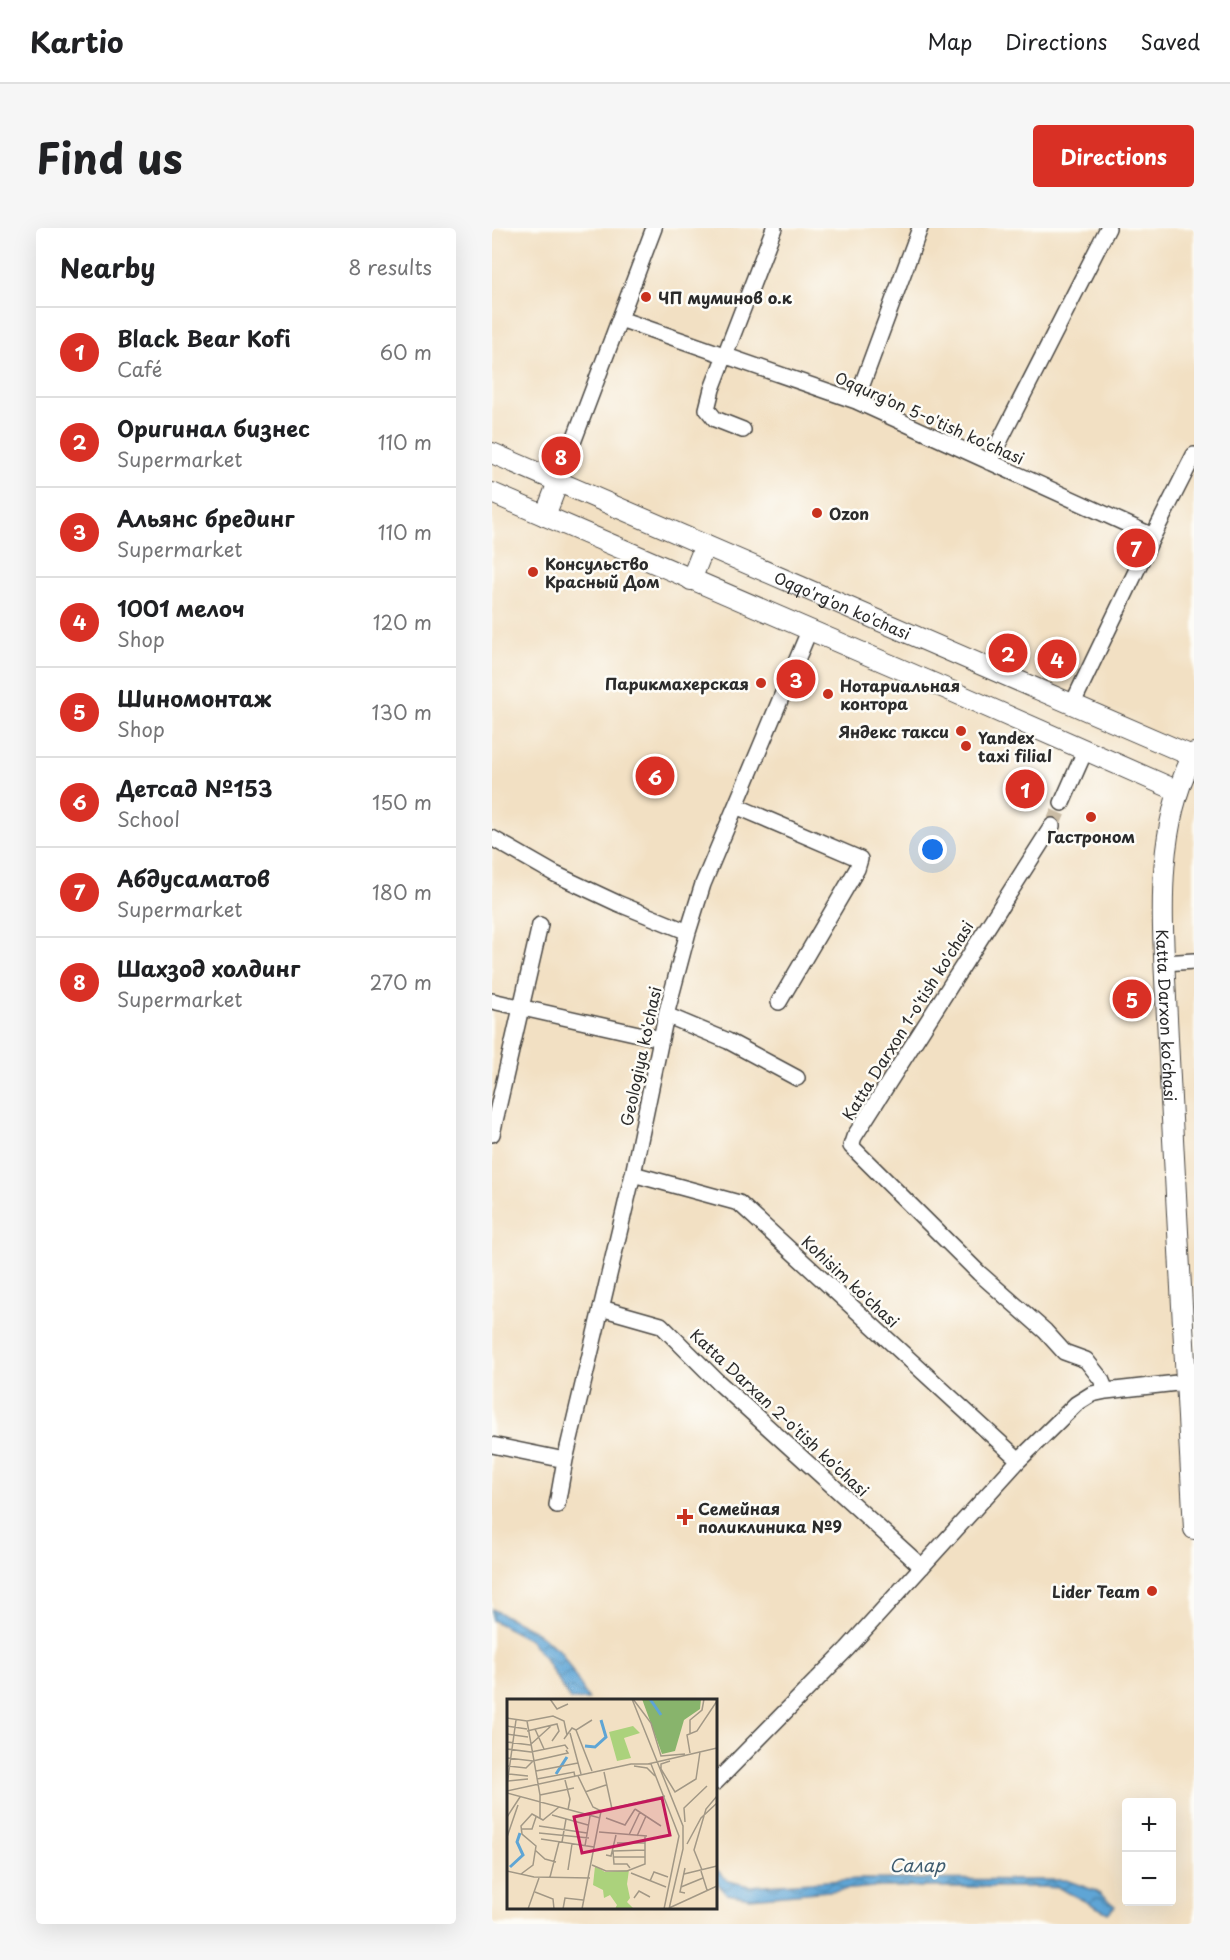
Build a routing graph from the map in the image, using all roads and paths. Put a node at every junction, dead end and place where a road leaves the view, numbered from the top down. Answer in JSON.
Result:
{"nodes":[{"id":1,"x":654,"y":228,"type":"edge"},
{"id":2,"x":774,"y":228,"type":"edge"},
{"id":3,"x":920,"y":228,"type":"edge"},
{"id":4,"x":1108,"y":228,"type":"edge"},
{"id":5,"x":620,"y":319,"type":"junction"},
{"id":6,"x":725,"y":356,"type":"junction"},
{"id":7,"x":856,"y":401,"type":"junction"},
{"id":8,"x":743,"y":430,"type":"dead end"},
{"id":9,"x":492,"y":453,"type":"edge"},
{"id":10,"x":1194,"y":455,"type":"edge"},
{"id":11,"x":989,"y":462,"type":"junction"},
{"id":12,"x":558,"y":482,"type":"junction"},
{"id":13,"x":492,"y":493,"type":"edge"},
{"id":14,"x":545,"y":516,"type":"junction"},
{"id":15,"x":1153,"y":536,"type":"junction"},
{"id":16,"x":705,"y":545,"type":"junction"},
{"id":17,"x":691,"y":580,"type":"junction"},
{"id":18,"x":809,"y":631,"type":"junction"},
{"id":19,"x":1072,"y":705,"type":"junction"},
{"id":20,"x":1085,"y":751,"type":"junction"},
{"id":21,"x":1193,"y":755,"type":"edge"},
{"id":22,"x":1178,"y":791,"type":"junction"},
{"id":23,"x":1062,"y":803,"type":"tunnel mouth"},
{"id":24,"x":736,"y":806,"type":"junction"},
{"id":25,"x":1052,"y":826,"type":"tunnel mouth"},
{"id":26,"x":492,"y":838,"type":"edge"},
{"id":27,"x":540,"y":925,"type":"dead end"},
{"id":28,"x":688,"y":932,"type":"junction"},
{"id":29,"x":1194,"y":961,"type":"edge"},
{"id":30,"x":1164,"y":963,"type":"junction"},
{"id":31,"x":492,"y":1001,"type":"edge"},
{"id":32,"x":779,"y":1002,"type":"dead end"},
{"id":33,"x":520,"y":1007,"type":"junction"},
{"id":34,"x":666,"y":1015,"type":"junction"},
{"id":35,"x":661,"y":1039,"type":"junction"},
{"id":36,"x":797,"y":1078,"type":"dead end"},
{"id":37,"x":492,"y":1134,"type":"edge"},
{"id":38,"x":633,"y":1174,"type":"junction"},
{"id":39,"x":601,"y":1308,"type":"junction"},
{"id":40,"x":1186,"y":1382,"type":"junction"},
{"id":41,"x":1106,"y":1391,"type":"junction"},
{"id":42,"x":492,"y":1445,"type":"edge"},
{"id":43,"x":565,"y":1460,"type":"junction"},
{"id":44,"x":1019,"y":1460,"type":"junction"},
{"id":45,"x":556,"y":1505,"type":"dead end"},
{"id":46,"x":1194,"y":1528,"type":"edge"},
{"id":47,"x":922,"y":1567,"type":"junction"},
{"id":48,"x":717,"y":1781,"type":"edge"}],
"edges":[{"from":1,"to":5,"type":"street"},
{"from":2,"to":6,"type":"street"},
{"from":3,"to":7,"type":"street"},
{"from":4,"to":11,"type":"street"},
{"from":5,"to":6,"type":"street","name":"Oqqurg'on 5-o'tish ko'chasi"},
{"from":5,"to":12,"type":"street"},
{"from":6,"to":7,"type":"street","name":"Oqqurg'on 5-o'tish ko'chasi"},
{"from":6,"to":8,"type":"street"},
{"from":7,"to":11,"type":"street","name":"Oqqurg'on 5-o'tish ko'chasi"},
{"from":9,"to":12,"type":"main road","name":"Oqqo'rg'on ko'chasi"},
{"from":10,"to":15,"type":"street"},
{"from":11,"to":15,"type":"street","name":"Oqqurg'on 5-o'tish ko'chasi"},
{"from":12,"to":14,"type":"main road"},
{"from":12,"to":16,"type":"main road","name":"Oqqo'rg'on ko'chasi"},
{"from":13,"to":14,"type":"main road"},
{"from":14,"to":17,"type":"main road"},
{"from":15,"to":19,"type":"street"},
{"from":16,"to":17,"type":"main road"},
{"from":16,"to":19,"type":"main road","name":"Oqqo'rg'on ko'chasi"},
{"from":17,"to":18,"type":"main road"},
{"from":18,"to":20,"type":"main road"},
{"from":18,"to":24,"type":"street","name":"Geologiya ko'chasi"},
{"from":19,"to":21,"type":"main road","name":"Oqqo'rg'on ko'chasi"},
{"from":20,"to":22,"type":"main road"},
{"from":20,"to":23,"type":"street"},
{"from":21,"to":22,"type":"main road","name":"Katta Darxon ko'chasi"},
{"from":22,"to":30,"type":"main road","name":"Katta Darxon ko'chasi"},
{"from":24,"to":28,"type":"street","name":"Geologiya ko'chasi"},
{"from":24,"to":32,"type":"street"},
{"from":25,"to":41,"type":"street","name":"Katta Darxon 1-o'tish ko'chasi"},
{"from":26,"to":28,"type":"street"},
{"from":27,"to":33,"type":"street"},
{"from":28,"to":34,"type":"street","name":"Geologiya ko'chasi"},
{"from":29,"to":30,"type":"street"},
{"from":30,"to":40,"type":"main road","name":"Katta Darxon ko'chasi"},
{"from":31,"to":33,"type":"street"},
{"from":33,"to":35,"type":"street"},
{"from":33,"to":37,"type":"street"},
{"from":34,"to":35,"type":"street","name":"Geologiya ko'chasi"},
{"from":34,"to":36,"type":"street"},
{"from":35,"to":38,"type":"street","name":"Geologiya ko'chasi"},
{"from":38,"to":39,"type":"street","name":"Geologiya ko'chasi"},
{"from":38,"to":44,"type":"street","name":"Kohisim ko'chasi"},
{"from":39,"to":43,"type":"street","name":"Geologiya ko'chasi"},
{"from":39,"to":47,"type":"street","name":"Katta Darxan 2-o'tish ko'chasi"},
{"from":40,"to":41,"type":"street"},
{"from":40,"to":46,"type":"main road","name":"Katta Darxon ko'chasi"},
{"from":41,"to":44,"type":"street"},
{"from":42,"to":43,"type":"street"},
{"from":43,"to":45,"type":"street","name":"Geologiya ko'chasi"},
{"from":44,"to":47,"type":"street"},
{"from":47,"to":48,"type":"street"}]}
